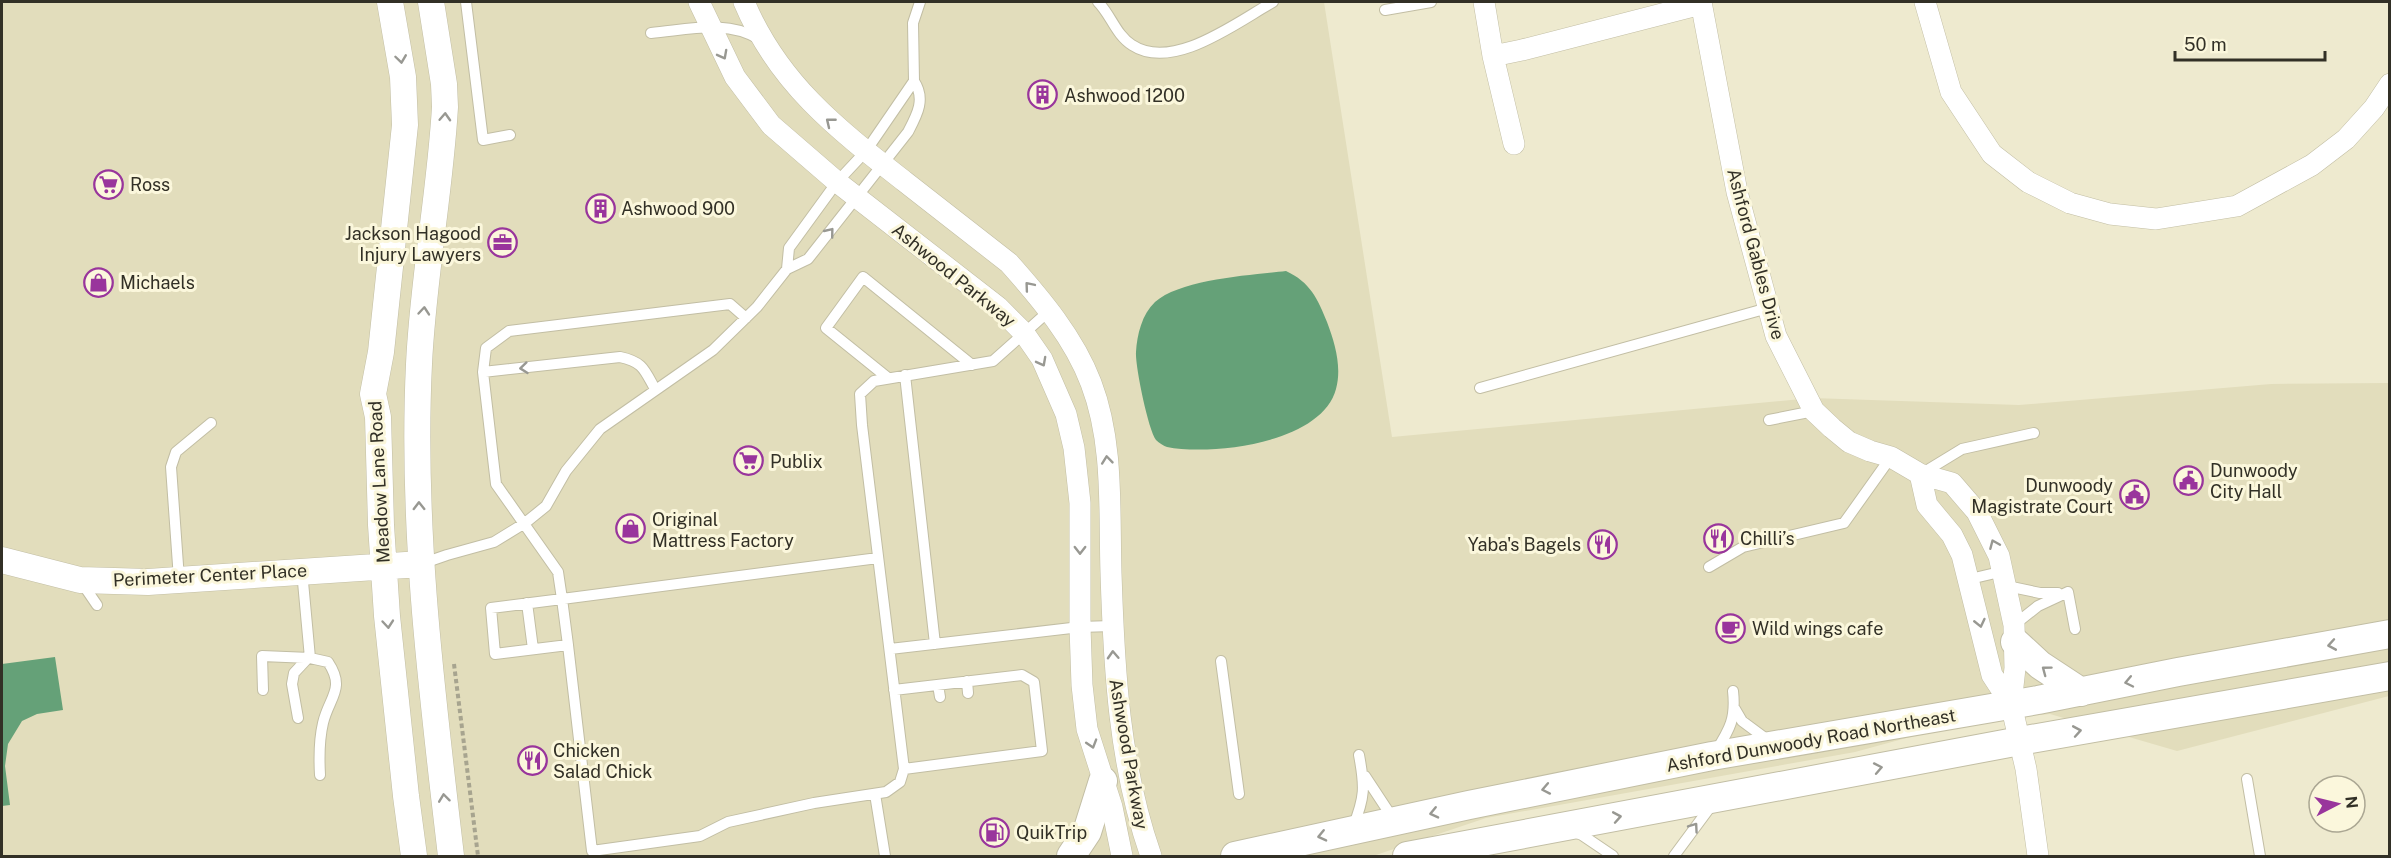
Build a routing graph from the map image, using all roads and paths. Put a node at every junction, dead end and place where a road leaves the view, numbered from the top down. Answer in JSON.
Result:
{"nodes":[{"id":1,"x":390,"y":2,"type":"edge"},
{"id":2,"x":431,"y":2,"type":"edge"},
{"id":3,"x":466,"y":2,"type":"edge"},
{"id":4,"x":699,"y":2,"type":"edge"},
{"id":5,"x":744,"y":2,"type":"edge"},
{"id":6,"x":920,"y":2,"type":"edge"},
{"id":7,"x":1098,"y":2,"type":"edge"},
{"id":8,"x":1273,"y":2,"type":"edge"},
{"id":9,"x":1431,"y":2,"type":"edge"},
{"id":10,"x":1484,"y":2,"type":"edge"},
{"id":11,"x":1925,"y":2,"type":"edge"},
{"id":12,"x":1701,"y":3,"type":"edge"},
{"id":13,"x":1385,"y":10,"type":"dead end"},
{"id":14,"x":710,"y":27,"type":"junction"},
{"id":15,"x":651,"y":33,"type":"dead end"},
{"id":16,"x":765,"y":42,"type":"junction"},
{"id":17,"x":1493,"y":56,"type":"junction"},
{"id":18,"x":914,"y":81,"type":"junction"},
{"id":19,"x":2390,"y":84,"type":"edge"},
{"id":20,"x":510,"y":135,"type":"dead end"},
{"id":21,"x":1514,"y":144,"type":"dead end"},
{"id":22,"x":866,"y":151,"type":"junction"},
{"id":23,"x":884,"y":165,"type":"junction"},
{"id":24,"x":837,"y":182,"type":"junction"},
{"id":25,"x":857,"y":198,"type":"junction"},
{"id":26,"x":787,"y":269,"type":"junction"},
{"id":27,"x":1768,"y":308,"type":"junction"},
{"id":28,"x":1049,"y":310,"type":"junction"},
{"id":29,"x":746,"y":318,"type":"junction"},
{"id":30,"x":1024,"y":333,"type":"junction"},
{"id":31,"x":972,"y":364,"type":"junction"},
{"id":32,"x":483,"y":372,"type":"junction"},
{"id":33,"x":905,"y":375,"type":"junction"},
{"id":34,"x":888,"y":378,"type":"junction"},
{"id":35,"x":1480,"y":388,"type":"dead end"},
{"id":36,"x":655,"y":389,"type":"junction"},
{"id":37,"x":1814,"y":411,"type":"junction"},
{"id":38,"x":1769,"y":420,"type":"dead end"},
{"id":39,"x":212,"y":423,"type":"dead end"},
{"id":40,"x":2034,"y":433,"type":"dead end"},
{"id":41,"x":1891,"y":457,"type":"junction"},
{"id":42,"x":1920,"y":474,"type":"junction"},
{"id":43,"x":525,"y":523,"type":"junction"},
{"id":44,"x":878,"y":558,"type":"junction"},
{"id":45,"x":2,"y":560,"type":"edge"},
{"id":46,"x":422,"y":564,"type":"junction"},
{"id":47,"x":384,"y":566,"type":"junction"},
{"id":48,"x":1709,"y":567,"type":"dead end"},
{"id":49,"x":302,"y":571,"type":"junction"},
{"id":50,"x":1970,"y":579,"type":"junction"},
{"id":51,"x":2005,"y":579,"type":"junction"},
{"id":52,"x":80,"y":580,"type":"junction"},
{"id":53,"x":179,"y":580,"type":"junction"},
{"id":54,"x":2068,"y":592,"type":"junction"},
{"id":55,"x":562,"y":599,"type":"junction"},
{"id":56,"x":527,"y":603,"type":"junction"},
{"id":57,"x":97,"y":605,"type":"dead end"},
{"id":58,"x":1112,"y":626,"type":"junction"},
{"id":59,"x":1080,"y":627,"type":"junction"},
{"id":60,"x":2075,"y":629,"type":"dead end"},
{"id":61,"x":2015,"y":633,"type":"junction"},
{"id":62,"x":2390,"y":634,"type":"edge"},
{"id":63,"x":935,"y":644,"type":"junction"},
{"id":64,"x":568,"y":645,"type":"junction"},
{"id":65,"x":533,"y":649,"type":"junction"},
{"id":66,"x":890,"y":649,"type":"junction"},
{"id":67,"x":309,"y":658,"type":"junction"},
{"id":68,"x":454,"y":660,"type":"dead end"},
{"id":69,"x":1221,"y":661,"type":"dead end"},
{"id":70,"x":2390,"y":676,"type":"edge"},
{"id":71,"x":998,"y":678,"type":"junction"},
{"id":72,"x":967,"y":681,"type":"junction"},
{"id":73,"x":938,"y":685,"type":"junction"},
{"id":74,"x":916,"y":687,"type":"junction"},
{"id":75,"x":999,"y":689,"type":"dead end"},
{"id":76,"x":263,"y":690,"type":"dead end"},
{"id":77,"x":894,"y":690,"type":"junction"},
{"id":78,"x":1733,"y":691,"type":"dead end"},
{"id":79,"x":2080,"y":692,"type":"junction"},
{"id":80,"x":968,"y":693,"type":"dead end"},
{"id":81,"x":940,"y":697,"type":"dead end"},
{"id":82,"x":917,"y":699,"type":"dead end"},
{"id":83,"x":2011,"y":704,"type":"junction"},
{"id":84,"x":1735,"y":709,"type":"junction"},
{"id":85,"x":298,"y":718,"type":"dead end"},
{"id":86,"x":2020,"y":741,"type":"junction"},
{"id":87,"x":1776,"y":746,"type":"junction"},
{"id":88,"x":1359,"y":755,"type":"dead end"},
{"id":89,"x":1712,"y":756,"type":"junction"},
{"id":90,"x":904,"y":769,"type":"junction"},
{"id":91,"x":1362,"y":770,"type":"junction"},
{"id":92,"x":320,"y":775,"type":"dead end"},
{"id":93,"x":2247,"y":779,"type":"dead end"},
{"id":94,"x":1103,"y":781,"type":"junction"},
{"id":95,"x":875,"y":794,"type":"junction"},
{"id":96,"x":1239,"y":794,"type":"dead end"},
{"id":97,"x":1717,"y":799,"type":"junction"},
{"id":98,"x":1400,"y":820,"type":"junction"},
{"id":99,"x":1559,"y":828,"type":"junction"},
{"id":100,"x":1352,"y":830,"type":"junction"},
{"id":101,"x":414,"y":856,"type":"edge"},
{"id":102,"x":452,"y":856,"type":"edge"},
{"id":103,"x":478,"y":856,"type":"edge"},
{"id":104,"x":885,"y":856,"type":"edge"},
{"id":105,"x":1071,"y":856,"type":"edge"},
{"id":106,"x":1122,"y":856,"type":"edge"},
{"id":107,"x":1150,"y":856,"type":"edge"},
{"id":108,"x":1235,"y":856,"type":"edge"},
{"id":109,"x":1407,"y":856,"type":"edge"},
{"id":110,"x":1613,"y":856,"type":"edge"},
{"id":111,"x":1674,"y":856,"type":"edge"},
{"id":112,"x":2038,"y":856,"type":"edge"},
{"id":113,"x":2260,"y":856,"type":"edge"}],
"edges":[{"from":1,"to":47,"type":"street","name":"Meadow Lane Road","one_way":true},
{"from":46,"to":2,"type":"street","name":"Meadow Lane Road","one_way":true},
{"from":3,"to":20,"type":"lane"},
{"from":4,"to":14,"type":"street","name":"Ashwood Parkway"},
{"from":5,"to":16,"type":"street","name":"Ashwood Parkway"},
{"from":6,"to":18,"type":"lane"},
{"from":7,"to":8,"type":"lane"},
{"from":9,"to":13,"type":"lane"},
{"from":10,"to":17,"type":"street"},
{"from":11,"to":19,"type":"street"},
{"from":12,"to":17,"type":"street","name":"Ashford Gables Drive"},
{"from":12,"to":27,"type":"street","name":"Ashford Gables Drive"},
{"from":14,"to":15,"type":"lane"},
{"from":14,"to":16,"type":"lane"},
{"from":14,"to":24,"type":"street","name":"Ashwood Parkway","one_way":true},
{"from":22,"to":16,"type":"street","name":"Ashwood Parkway","one_way":true},
{"from":17,"to":21,"type":"street"},
{"from":18,"to":22,"type":"lane"},
{"from":18,"to":23,"type":"lane"},
{"from":22,"to":23,"type":"street","name":"Ashwood Parkway"},
{"from":22,"to":24,"type":"lane"},
{"from":23,"to":25,"type":"lane"},
{"from":28,"to":23,"type":"street","name":"Ashwood Parkway","one_way":true},
{"from":24,"to":25,"type":"street","name":"Ashwood Parkway"},
{"from":24,"to":26,"type":"lane"},
{"from":26,"to":25,"type":"lane","one_way":true},
{"from":25,"to":30,"type":"street","name":"Ashwood Parkway"},
{"from":26,"to":29,"type":"lane"},
{"from":27,"to":35,"type":"lane"},
{"from":27,"to":37,"type":"street","name":"Ashford Gables Drive"},
{"from":28,"to":30,"type":"lane"},
{"from":58,"to":28,"type":"street","name":"Ashwood Parkway","one_way":true},
{"from":29,"to":32,"type":"lane"},
{"from":29,"to":36,"type":"lane"},
{"from":30,"to":31,"type":"lane"},
{"from":30,"to":59,"type":"street","name":"Ashwood Parkway","one_way":true},
{"from":31,"to":33,"type":"lane"},
{"from":31,"to":34,"type":"lane"},
{"from":36,"to":32,"type":"lane","one_way":true},
{"from":32,"to":43,"type":"lane"},
{"from":33,"to":34,"type":"lane"},
{"from":33,"to":63,"type":"lane"},
{"from":34,"to":44,"type":"lane"},
{"from":36,"to":43,"type":"lane"},
{"from":37,"to":38,"type":"lane"},
{"from":37,"to":41,"type":"street","name":"Ashford Gables Drive"},
{"from":39,"to":53,"type":"lane"},
{"from":40,"to":42,"type":"lane"},
{"from":41,"to":42,"type":"street","name":"Ashford Gables Drive"},
{"from":41,"to":48,"type":"lane"},
{"from":42,"to":50,"type":"street"},
{"from":51,"to":42,"type":"street","name":"Ashford Gables Drive","one_way":true},
{"from":43,"to":46,"type":"lane"},
{"from":43,"to":55,"type":"lane"},
{"from":44,"to":55,"type":"lane"},
{"from":44,"to":66,"type":"lane"},
{"from":45,"to":52,"type":"street","name":"Perimeter Center Place"},
{"from":46,"to":47,"type":"street","name":"Perimeter Center Place"},
{"from":102,"to":46,"type":"street","name":"Meadow Lane Road","one_way":true},
{"from":47,"to":49,"type":"street","name":"Perimeter Center Place"},
{"from":47,"to":101,"type":"street","name":"Meadow Lane Road","one_way":true},
{"from":49,"to":53,"type":"street","name":"Perimeter Center Place"},
{"from":49,"to":67,"type":"lane"},
{"from":50,"to":51,"type":"lane"},
{"from":50,"to":83,"type":"street","one_way":true},
{"from":51,"to":54,"type":"lane"},
{"from":51,"to":61,"type":"street","name":"Ashford Gables Drive"},
{"from":52,"to":53,"type":"street","name":"Perimeter Center Place"},
{"from":52,"to":57,"type":"lane"},
{"from":54,"to":60,"type":"lane"},
{"from":54,"to":61,"type":"lane"},
{"from":55,"to":56,"type":"lane"},
{"from":55,"to":64,"type":"lane"},
{"from":56,"to":65,"type":"lane"},
{"from":56,"to":65,"type":"lane"},
{"from":58,"to":59,"type":"lane"},
{"from":107,"to":58,"type":"street","name":"Ashwood Parkway","one_way":true},
{"from":59,"to":63,"type":"lane"},
{"from":59,"to":94,"type":"street","name":"Ashwood Parkway","one_way":true},
{"from":79,"to":61,"type":"main road","one_way":true},
{"from":61,"to":83,"type":"street","name":"Ashford Gables Drive"},
{"from":62,"to":79,"type":"main road","name":"Ashford Dunwoody Road Northeast","one_way":true},
{"from":63,"to":66,"type":"lane"},
{"from":64,"to":65,"type":"lane"},
{"from":64,"to":95,"type":"lane"},
{"from":66,"to":77,"type":"lane"},
{"from":67,"to":76,"type":"lane"},
{"from":67,"to":85,"type":"lane"},
{"from":67,"to":92,"type":"lane"},
{"from":68,"to":103,"type":"path"},
{"from":69,"to":96,"type":"lane"},
{"from":86,"to":70,"type":"main road","one_way":true},
{"from":71,"to":72,"type":"lane"},
{"from":71,"to":75,"type":"lane"},
{"from":71,"to":90,"type":"lane"},
{"from":72,"to":73,"type":"lane"},
{"from":72,"to":80,"type":"lane"},
{"from":73,"to":74,"type":"lane"},
{"from":73,"to":81,"type":"lane"},
{"from":74,"to":77,"type":"lane"},
{"from":74,"to":82,"type":"lane"},
{"from":77,"to":90,"type":"lane"},
{"from":78,"to":84,"type":"lane"},
{"from":79,"to":83,"type":"main road","name":"Ashford Dunwoody Road Northeast"},
{"from":83,"to":86,"type":"street"},
{"from":83,"to":87,"type":"main road","name":"Ashford Dunwoody Road Northeast"},
{"from":84,"to":87,"type":"lane"},
{"from":84,"to":89,"type":"lane"},
{"from":97,"to":86,"type":"main road","one_way":true},
{"from":86,"to":112,"type":"street"},
{"from":87,"to":89,"type":"main road","name":"Ashford Dunwoody Road Northeast"},
{"from":88,"to":91,"type":"lane"},
{"from":89,"to":98,"type":"main road","name":"Ashford Dunwoody Road Northeast","one_way":true},
{"from":90,"to":95,"type":"lane"},
{"from":91,"to":98,"type":"lane"},
{"from":91,"to":100,"type":"lane"},
{"from":93,"to":113,"type":"lane"},
{"from":94,"to":105,"type":"main road"},
{"from":94,"to":106,"type":"street","name":"Ashwood Parkway"},
{"from":95,"to":104,"type":"lane"},
{"from":99,"to":97,"type":"main road","one_way":true},
{"from":111,"to":97,"type":"lane","one_way":true},
{"from":98,"to":100,"type":"main road","name":"Ashford Dunwoody Road Northeast"},
{"from":99,"to":109,"type":"main road"},
{"from":99,"to":110,"type":"lane"},
{"from":100,"to":108,"type":"main road","name":"Ashford Dunwoody Road Northeast","one_way":true}]}
